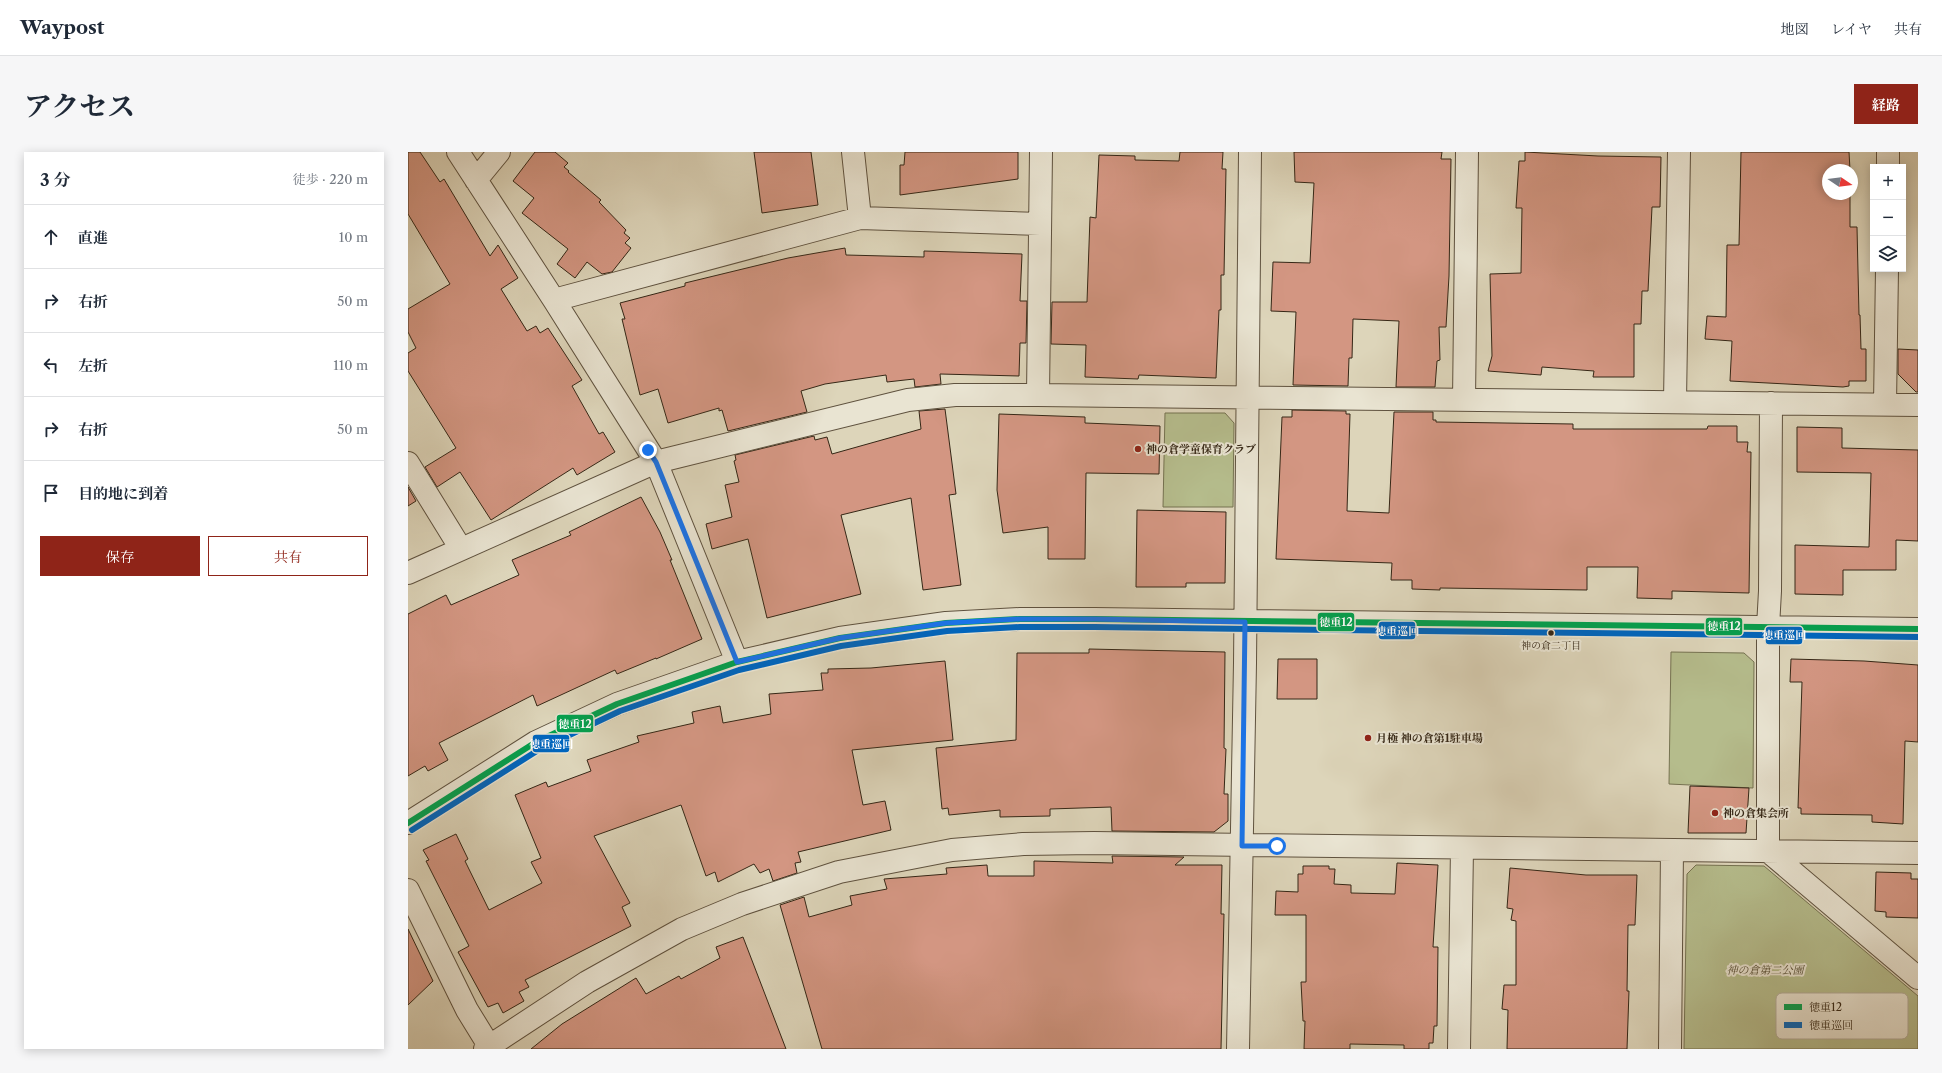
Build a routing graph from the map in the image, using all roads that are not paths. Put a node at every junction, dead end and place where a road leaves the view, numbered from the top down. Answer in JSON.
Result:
{"nodes":[{"id":1,"x":458,"y":152,"type":"edge"},
{"id":2,"x":499,"y":152,"type":"edge"},
{"id":3,"x":853,"y":152,"type":"edge"},
{"id":4,"x":1041,"y":152,"type":"edge"},
{"id":5,"x":1250,"y":152,"type":"edge"},
{"id":6,"x":1467,"y":152,"type":"edge"},
{"id":7,"x":1679,"y":152,"type":"edge"},
{"id":8,"x":1888,"y":152,"type":"edge"},
{"id":9,"x":1888,"y":164,"type":"edge"},
{"id":10,"x":476,"y":180,"type":"junction"},
{"id":11,"x":860,"y":218,"type":"junction"},
{"id":12,"x":1040,"y":224,"type":"junction"},
{"id":13,"x":1886,"y":272,"type":"edge"},
{"id":14,"x":554,"y":300,"type":"junction"},
{"id":15,"x":1038,"y":395,"type":"junction"},
{"id":16,"x":1247,"y":397,"type":"junction"},
{"id":17,"x":1464,"y":400,"type":"junction"},
{"id":18,"x":1675,"y":401,"type":"junction"},
{"id":19,"x":1771,"y":403,"type":"junction"},
{"id":20,"x":1885,"y":404,"type":"junction"},
{"id":21,"x":1918,"y":405,"type":"edge"},
{"id":22,"x":656,"y":462,"type":"junction"},
{"id":23,"x":408,"y":463,"type":"edge"},
{"id":24,"x":461,"y":549,"type":"junction"},
{"id":25,"x":408,"y":573,"type":"edge"},
{"id":26,"x":1245,"y":622,"type":"junction"},
{"id":27,"x":1768,"y":627,"type":"junction"},
{"id":28,"x":1918,"y":629,"type":"edge"},
{"id":29,"x":737,"y":662,"type":"junction"},
{"id":30,"x":408,"y":822,"type":"edge"},
{"id":31,"x":1242,"y":846,"type":"junction"},
{"id":32,"x":1462,"y":848,"type":"junction"},
{"id":33,"x":1672,"y":850,"type":"junction"},
{"id":34,"x":1768,"y":851,"type":"junction"},
{"id":35,"x":1918,"y":853,"type":"edge"},
{"id":36,"x":408,"y":890,"type":"edge"},
{"id":37,"x":1918,"y":978,"type":"edge"},
{"id":38,"x":488,"y":1048,"type":"edge"},
{"id":39,"x":1238,"y":1049,"type":"edge"},
{"id":40,"x":1459,"y":1049,"type":"edge"},
{"id":41,"x":1670,"y":1049,"type":"edge"}],
"edges":[{"from":1,"to":10,"type":"street"},
{"from":2,"to":10,"type":"street"},
{"from":3,"to":11,"type":"street"},
{"from":4,"to":12,"type":"street"},
{"from":5,"to":16,"type":"street"},
{"from":6,"to":17,"type":"street"},
{"from":7,"to":18,"type":"street"},
{"from":8,"to":9,"type":"street"},
{"from":10,"to":14,"type":"street"},
{"from":11,"to":12,"type":"street"},
{"from":11,"to":14,"type":"street"},
{"from":12,"to":15,"type":"street"},
{"from":13,"to":20,"type":"street"},
{"from":14,"to":22,"type":"street"},
{"from":15,"to":16,"type":"street"},
{"from":15,"to":22,"type":"street"},
{"from":16,"to":17,"type":"street"},
{"from":16,"to":26,"type":"street"},
{"from":17,"to":18,"type":"street"},
{"from":18,"to":19,"type":"street"},
{"from":19,"to":20,"type":"street"},
{"from":19,"to":27,"type":"street"},
{"from":20,"to":21,"type":"street"},
{"from":22,"to":24,"type":"street"},
{"from":22,"to":29,"type":"street"},
{"from":23,"to":24,"type":"street"},
{"from":24,"to":25,"type":"street"},
{"from":26,"to":27,"type":"street"},
{"from":26,"to":29,"type":"street"},
{"from":26,"to":31,"type":"street"},
{"from":27,"to":28,"type":"street"},
{"from":27,"to":34,"type":"street"},
{"from":29,"to":30,"type":"street"},
{"from":31,"to":32,"type":"street"},
{"from":31,"to":38,"type":"street"},
{"from":31,"to":39,"type":"street"},
{"from":32,"to":33,"type":"street"},
{"from":32,"to":40,"type":"street"},
{"from":33,"to":34,"type":"street"},
{"from":33,"to":41,"type":"street"},
{"from":34,"to":35,"type":"street"},
{"from":34,"to":37,"type":"street"},
{"from":36,"to":38,"type":"street"}]}
